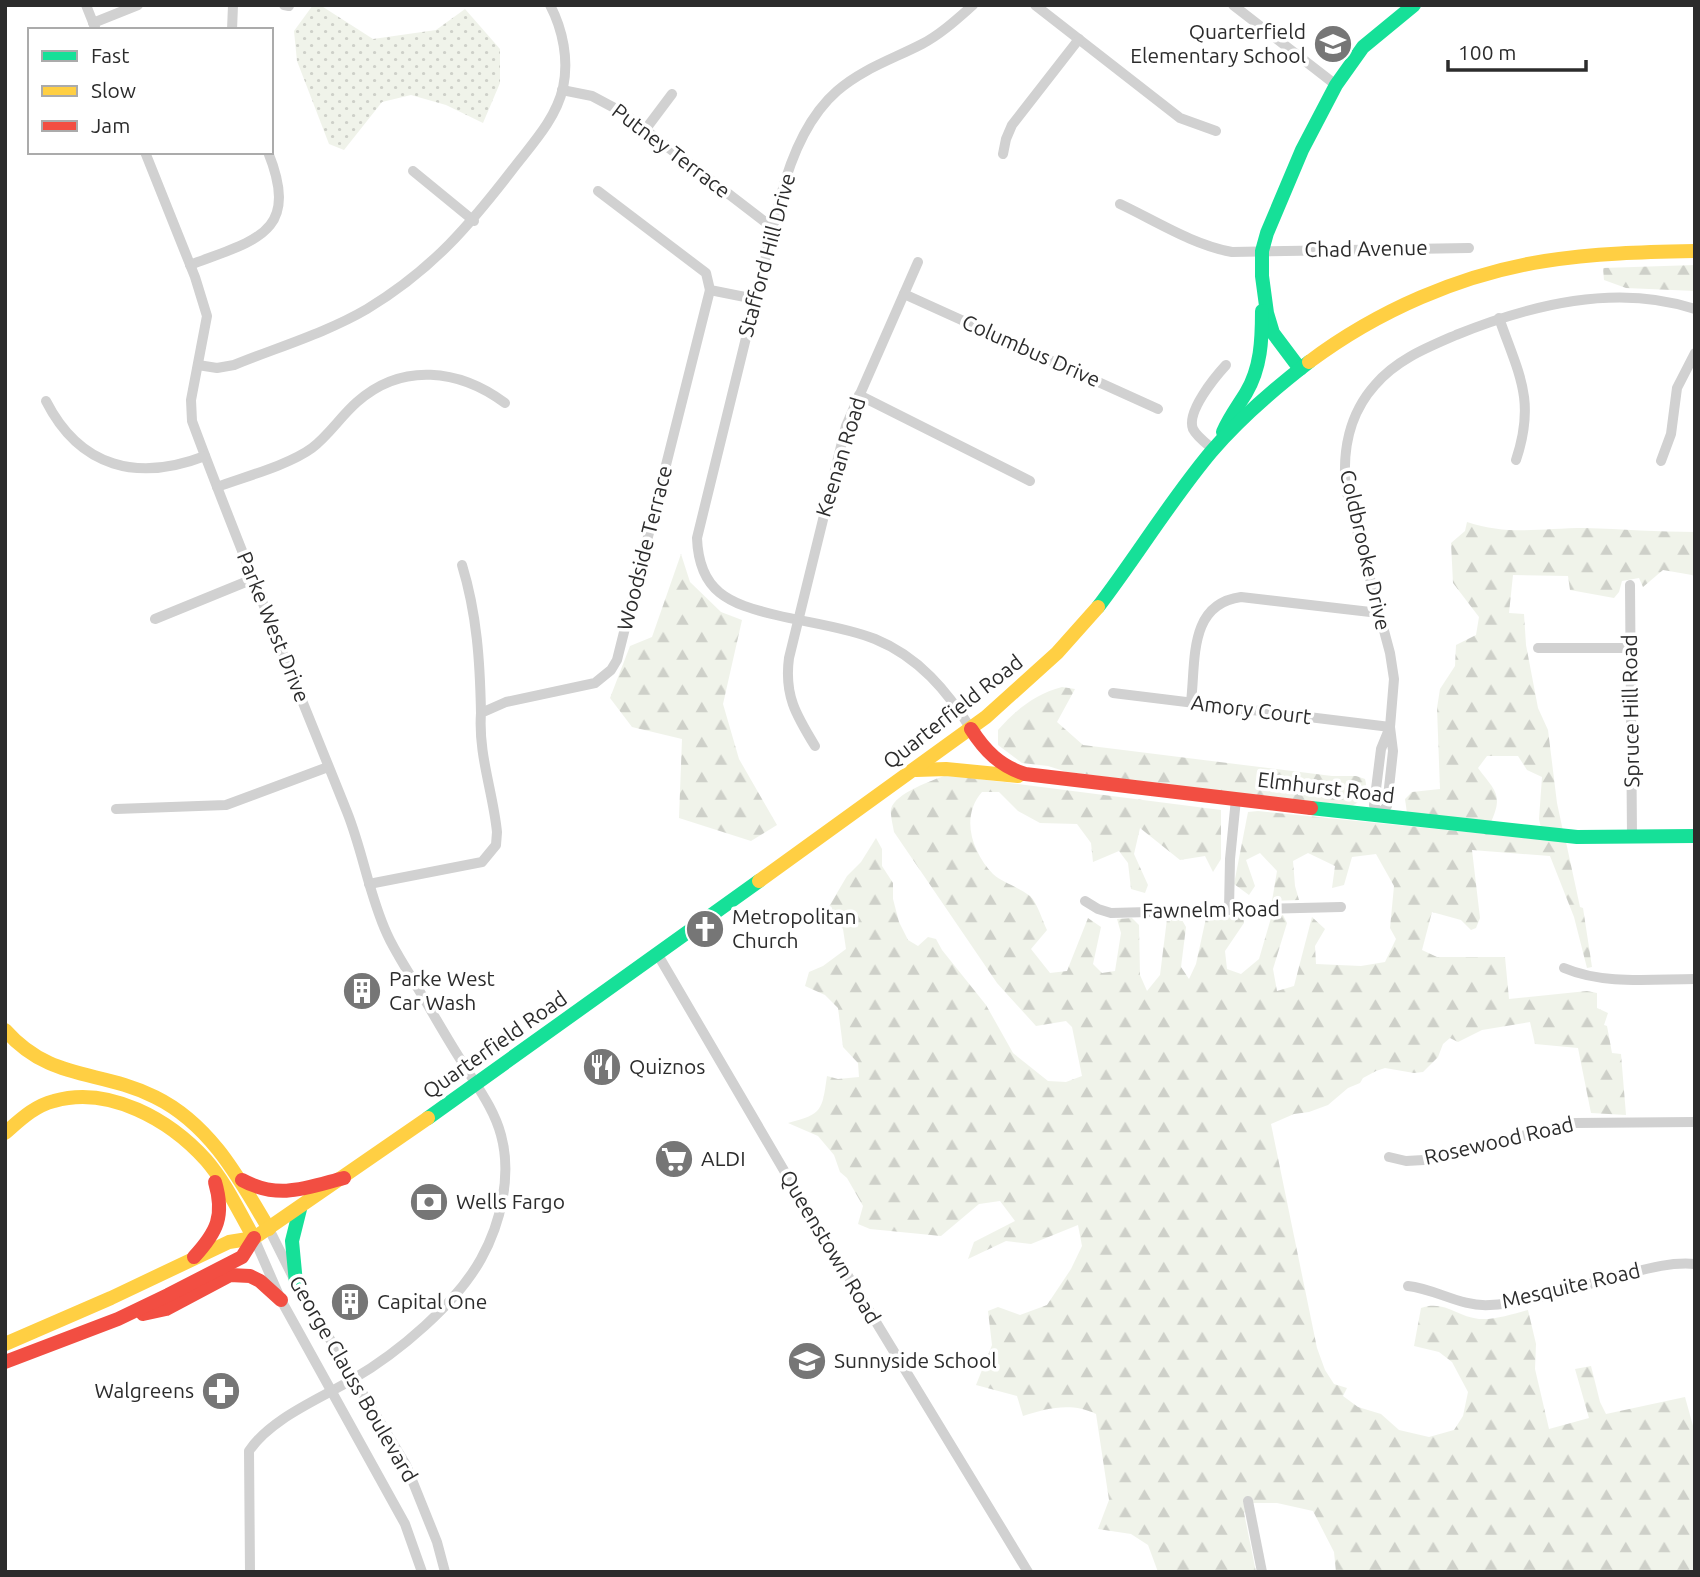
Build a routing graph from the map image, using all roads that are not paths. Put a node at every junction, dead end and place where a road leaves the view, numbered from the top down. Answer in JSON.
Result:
{"nodes":[{"id":1,"x":86,"y":5,"type":"edge"},
{"id":2,"x":138,"y":5,"type":"edge"},
{"id":3,"x":233,"y":5,"type":"edge"},
{"id":4,"x":550,"y":5,"type":"edge"},
{"id":5,"x":973,"y":5,"type":"edge"},
{"id":6,"x":1035,"y":5,"type":"edge"},
{"id":7,"x":1233,"y":5,"type":"edge"},
{"id":8,"x":1414,"y":5,"type":"edge"},
{"id":9,"x":94,"y":26,"type":"edge"},
{"id":10,"x":232,"y":28,"type":"edge"},
{"id":11,"x":1079,"y":39,"type":"junction"},
{"id":12,"x":1336,"y":85,"type":"junction"},
{"id":13,"x":562,"y":90,"type":"junction"},
{"id":14,"x":672,"y":93,"type":"dead end"},
{"id":15,"x":645,"y":130,"type":"junction"},
{"id":16,"x":1216,"y":131,"type":"dead end"},
{"id":17,"x":1003,"y":153,"type":"dead end"},
{"id":18,"x":146,"y":154,"type":"edge"},
{"id":19,"x":269,"y":154,"type":"edge"},
{"id":20,"x":413,"y":171,"type":"dead end"},
{"id":21,"x":598,"y":191,"type":"dead end"},
{"id":22,"x":1120,"y":204,"type":"dead end"},
{"id":23,"x":474,"y":221,"type":"junction"},
{"id":24,"x":773,"y":228,"type":"junction"},
{"id":25,"x":1469,"y":248,"type":"dead end"},
{"id":26,"x":1262,"y":251,"type":"junction"},
{"id":27,"x":1695,"y":251,"type":"edge"},
{"id":28,"x":918,"y":262,"type":"dead end"},
{"id":29,"x":190,"y":265,"type":"junction"},
{"id":30,"x":1263,"y":289,"type":"junction"},
{"id":31,"x":710,"y":290,"type":"junction"},
{"id":32,"x":904,"y":295,"type":"junction"},
{"id":33,"x":755,"y":299,"type":"junction"},
{"id":34,"x":1695,"y":309,"type":"edge"},
{"id":35,"x":1499,"y":318,"type":"junction"},
{"id":36,"x":1695,"y":353,"type":"edge"},
{"id":37,"x":198,"y":365,"type":"junction"},
{"id":38,"x":1226,"y":365,"type":"dead end"},
{"id":39,"x":1300,"y":369,"type":"junction"},
{"id":40,"x":859,"y":395,"type":"junction"},
{"id":41,"x":46,"y":401,"type":"dead end"},
{"id":42,"x":505,"y":403,"type":"dead end"},
{"id":43,"x":1158,"y":408,"type":"dead end"},
{"id":44,"x":1216,"y":446,"type":"junction"},
{"id":45,"x":205,"y":456,"type":"junction"},
{"id":46,"x":1516,"y":460,"type":"dead end"},
{"id":47,"x":1661,"y":461,"type":"dead end"},
{"id":48,"x":1030,"y":481,"type":"dead end"},
{"id":49,"x":217,"y":487,"type":"junction"},
{"id":50,"x":462,"y":565,"type":"dead end"},
{"id":51,"x":253,"y":579,"type":"junction"},
{"id":52,"x":1630,"y":585,"type":"dead end"},
{"id":53,"x":1379,"y":613,"type":"junction"},
{"id":54,"x":155,"y":619,"type":"dead end"},
{"id":55,"x":797,"y":620,"type":"junction"},
{"id":56,"x":1538,"y":648,"type":"dead end"},
{"id":57,"x":1630,"y":648,"type":"junction"},
{"id":58,"x":1113,"y":693,"type":"dead end"},
{"id":59,"x":1191,"y":702,"type":"junction"},
{"id":60,"x":481,"y":713,"type":"junction"},
{"id":61,"x":1390,"y":727,"type":"junction"},
{"id":62,"x":971,"y":729,"type":"junction"},
{"id":63,"x":815,"y":746,"type":"dead end"},
{"id":64,"x":328,"y":766,"type":"junction"},
{"id":65,"x":914,"y":770,"type":"junction"},
{"id":66,"x":1037,"y":776,"type":"junction"},
{"id":67,"x":1236,"y":799,"type":"junction"},
{"id":68,"x":116,"y":809,"type":"dead end"},
{"id":69,"x":1379,"y":815,"type":"junction"},
{"id":70,"x":1695,"y":836,"type":"edge"},
{"id":71,"x":1632,"y":837,"type":"junction"},
{"id":72,"x":369,"y":884,"type":"junction"},
{"id":73,"x":1085,"y":901,"type":"dead end"},
{"id":74,"x":1341,"y":907,"type":"dead end"},
{"id":75,"x":1229,"y":910,"type":"junction"},
{"id":76,"x":658,"y":955,"type":"junction"},
{"id":77,"x":1564,"y":968,"type":"dead end"},
{"id":78,"x":1695,"y":979,"type":"edge"},
{"id":79,"x":5,"y":1030,"type":"edge"},
{"id":80,"x":476,"y":1084,"type":"junction"},
{"id":81,"x":1695,"y":1122,"type":"edge"},
{"id":82,"x":5,"y":1133,"type":"edge"},
{"id":83,"x":1389,"y":1157,"type":"dead end"},
{"id":84,"x":208,"y":1162,"type":"junction"},
{"id":85,"x":239,"y":1178,"type":"junction"},
{"id":86,"x":344,"y":1178,"type":"junction"},
{"id":87,"x":300,"y":1209,"type":"junction"},
{"id":88,"x":269,"y":1229,"type":"junction"},
{"id":89,"x":254,"y":1238,"type":"junction"},
{"id":90,"x":194,"y":1257,"type":"junction"},
{"id":91,"x":1695,"y":1264,"type":"edge"},
{"id":92,"x":296,"y":1283,"type":"junction"},
{"id":93,"x":1408,"y":1286,"type":"dead end"},
{"id":94,"x":281,"y":1300,"type":"junction"},
{"id":95,"x":118,"y":1319,"type":"junction"},
{"id":96,"x":5,"y":1344,"type":"edge"},
{"id":97,"x":5,"y":1362,"type":"edge"},
{"id":98,"x":355,"y":1378,"type":"junction"},
{"id":99,"x":332,"y":1391,"type":"junction"},
{"id":100,"x":1248,"y":1501,"type":"dead end"},
{"id":101,"x":250,"y":1572,"type":"edge"},
{"id":102,"x":422,"y":1572,"type":"edge"},
{"id":103,"x":445,"y":1572,"type":"edge"},
{"id":104,"x":1028,"y":1572,"type":"edge"},
{"id":105,"x":1262,"y":1572,"type":"edge"}],
"edges":[{"from":1,"to":9,"type":"street"},
{"from":2,"to":9,"type":"street"},
{"from":3,"to":10,"type":"street"},
{"from":4,"to":13,"type":"street"},
{"from":5,"to":24,"type":"street","name":"Stafford Hill Drive"},
{"from":6,"to":11,"type":"street"},
{"from":7,"to":12,"type":"street"},
{"from":8,"to":12,"type":"main road"},
{"from":11,"to":16,"type":"street"},
{"from":11,"to":17,"type":"street"},
{"from":12,"to":26,"type":"main road"},
{"from":13,"to":15,"type":"street","name":"Putney Terrace"},
{"from":13,"to":23,"type":"street"},
{"from":14,"to":15,"type":"street"},
{"from":15,"to":24,"type":"street","name":"Putney Terrace"},
{"from":18,"to":29,"type":"street","name":"Parke West Drive"},
{"from":19,"to":29,"type":"street"},
{"from":20,"to":23,"type":"street"},
{"from":21,"to":31,"type":"street"},
{"from":22,"to":26,"type":"street","name":"Chad Avenue"},
{"from":23,"to":37,"type":"street"},
{"from":24,"to":33,"type":"street","name":"Stafford Hill Drive"},
{"from":25,"to":26,"type":"street","name":"Chad Avenue"},
{"from":26,"to":30,"type":"main road"},
{"from":27,"to":39,"type":"main road","name":"Quarterfield Road"},
{"from":28,"to":32,"type":"street","name":"Keenan Road"},
{"from":29,"to":37,"type":"street","name":"Parke West Drive"},
{"from":30,"to":39,"type":"main road"},
{"from":30,"to":44,"type":"main road"},
{"from":31,"to":33,"type":"street"},
{"from":31,"to":60,"type":"street","name":"Woodside Terrace"},
{"from":32,"to":40,"type":"street","name":"Keenan Road"},
{"from":32,"to":43,"type":"street","name":"Columbus Drive"},
{"from":33,"to":55,"type":"street","name":"Stafford Hill Drive"},
{"from":34,"to":35,"type":"street","name":"Coldbrooke Drive"},
{"from":35,"to":46,"type":"street"},
{"from":35,"to":53,"type":"street","name":"Coldbrooke Drive"},
{"from":36,"to":47,"type":"street"},
{"from":37,"to":45,"type":"street","name":"Parke West Drive"},
{"from":38,"to":44,"type":"street"},
{"from":39,"to":44,"type":"main road","name":"Quarterfield Road"},
{"from":40,"to":48,"type":"street"},
{"from":40,"to":55,"type":"street","name":"Keenan Road"},
{"from":41,"to":45,"type":"street"},
{"from":42,"to":49,"type":"street"},
{"from":44,"to":62,"type":"main road","name":"Quarterfield Road"},
{"from":45,"to":49,"type":"street","name":"Parke West Drive"},
{"from":49,"to":51,"type":"street","name":"Parke West Drive"},
{"from":50,"to":60,"type":"street"},
{"from":51,"to":54,"type":"street"},
{"from":51,"to":64,"type":"street","name":"Parke West Drive"},
{"from":52,"to":57,"type":"street","name":"Spruce Hill Road"},
{"from":53,"to":59,"type":"street"},
{"from":53,"to":61,"type":"street","name":"Coldbrooke Drive"},
{"from":55,"to":62,"type":"street"},
{"from":55,"to":63,"type":"street","name":"Keenan Road"},
{"from":56,"to":57,"type":"street"},
{"from":57,"to":71,"type":"street","name":"Spruce Hill Road"},
{"from":58,"to":59,"type":"street","name":"Amory Court"},
{"from":59,"to":61,"type":"street","name":"Amory Court"},
{"from":60,"to":72,"type":"street"},
{"from":61,"to":69,"type":"street","name":"Coldbrooke Drive"},
{"from":62,"to":65,"type":"main road","name":"Quarterfield Road"},
{"from":62,"to":66,"type":"main road","name":"Elmhurst Road"},
{"from":64,"to":68,"type":"street"},
{"from":64,"to":72,"type":"street","name":"Parke West Drive"},
{"from":65,"to":66,"type":"main road"},
{"from":65,"to":76,"type":"main road","name":"Quarterfield Road"},
{"from":66,"to":67,"type":"main road","name":"Elmhurst Road"},
{"from":67,"to":69,"type":"main road","name":"Elmhurst Road"},
{"from":67,"to":75,"type":"street"},
{"from":69,"to":71,"type":"main road","name":"Elmhurst Road"},
{"from":70,"to":71,"type":"main road","name":"Elmhurst Road"},
{"from":72,"to":80,"type":"street","name":"Parke West Drive"},
{"from":73,"to":75,"type":"street","name":"Fawnelm Road"},
{"from":74,"to":75,"type":"street","name":"Fawnelm Road"},
{"from":76,"to":80,"type":"main road","name":"Quarterfield Road"},
{"from":76,"to":104,"type":"street","name":"Queenstown Road"},
{"from":77,"to":78,"type":"street"},
{"from":79,"to":85,"type":"main road"},
{"from":80,"to":86,"type":"main road","name":"Quarterfield Road"},
{"from":80,"to":98,"type":"street","name":"Parke West Drive"},
{"from":81,"to":83,"type":"street","name":"Rosewood Road"},
{"from":82,"to":84,"type":"main road"},
{"from":84,"to":89,"type":"main road"},
{"from":84,"to":90,"type":"main road"},
{"from":85,"to":86,"type":"main road"},
{"from":85,"to":88,"type":"main road"},
{"from":86,"to":87,"type":"main road","name":"Quarterfield Road"},
{"from":87,"to":88,"type":"main road","name":"Quarterfield Road"},
{"from":87,"to":92,"type":"main road"},
{"from":88,"to":89,"type":"main road","name":"Quarterfield Road"},
{"from":88,"to":92,"type":"street","name":"George Clauss Boulevard"},
{"from":89,"to":90,"type":"main road","name":"Quarterfield Road"},
{"from":89,"to":94,"type":"street","name":"George Clauss Boulevard"},
{"from":89,"to":95,"type":"main road","name":"Quarterfield Road"},
{"from":90,"to":96,"type":"main road","name":"Quarterfield Road"},
{"from":91,"to":93,"type":"street","name":"Mesquite Road"},
{"from":92,"to":98,"type":"street","name":"George Clauss Boulevard"},
{"from":94,"to":95,"type":"main road"},
{"from":94,"to":99,"type":"street","name":"George Clauss Boulevard"},
{"from":95,"to":97,"type":"main road","name":"Quarterfield Road"},
{"from":98,"to":99,"type":"street","name":"Parke West Drive"},
{"from":98,"to":103,"type":"street","name":"George Clauss Boulevard"},
{"from":99,"to":101,"type":"street","name":"Parke West Drive"},
{"from":99,"to":102,"type":"street","name":"George Clauss Boulevard"},
{"from":100,"to":105,"type":"street"}]}
